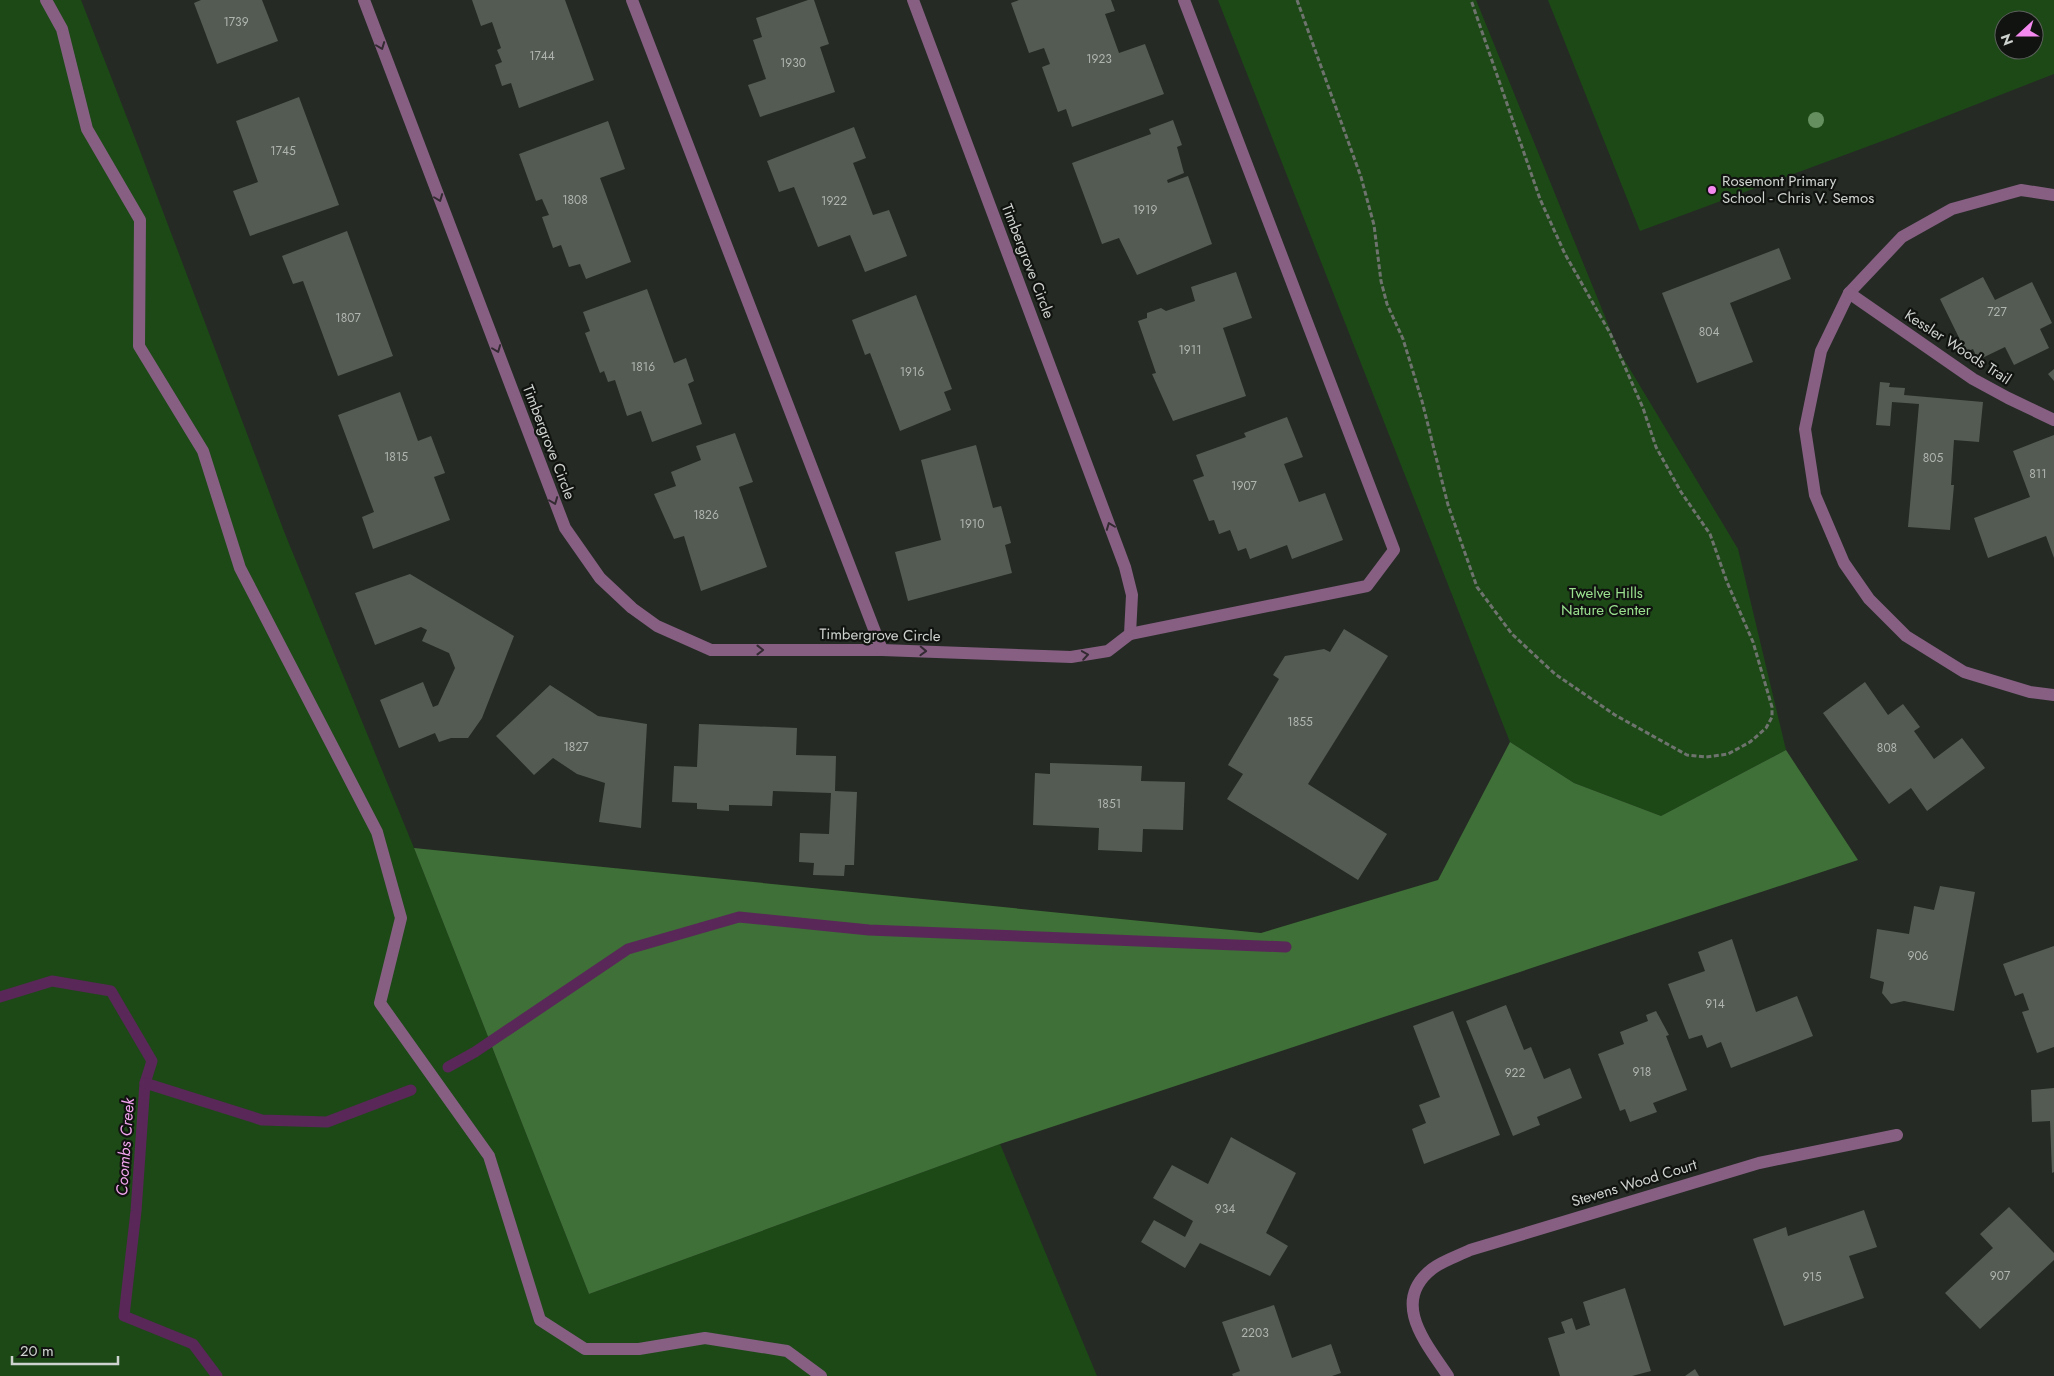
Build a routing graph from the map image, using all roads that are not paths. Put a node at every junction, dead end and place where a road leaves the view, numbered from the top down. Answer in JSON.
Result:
{"nodes":[{"id":1,"x":46,"y":0,"type":"edge"},
{"id":2,"x":364,"y":0,"type":"edge"},
{"id":3,"x":632,"y":0,"type":"edge"},
{"id":4,"x":913,"y":0,"type":"edge"},
{"id":5,"x":1184,"y":0,"type":"edge"},
{"id":6,"x":2054,"y":195,"type":"edge"},
{"id":7,"x":1849,"y":293,"type":"junction"},
{"id":8,"x":2054,"y":420,"type":"edge"},
{"id":9,"x":1130,"y":634,"type":"junction"},
{"id":10,"x":882,"y":650,"type":"junction"},
{"id":11,"x":2054,"y":695,"type":"edge"},
{"id":12,"x":1897,"y":1134,"type":"dead end"},
{"id":13,"x":821,"y":1376,"type":"edge"},
{"id":14,"x":1448,"y":1376,"type":"edge"}],
"edges":[{"from":1,"to":13,"type":"street"},
{"from":2,"to":10,"type":"street","name":"Timbergrove Circle","one_way":true},
{"from":3,"to":10,"type":"street"},
{"from":9,"to":4,"type":"street","name":"Timbergrove Circle","one_way":true},
{"from":5,"to":9,"type":"street"},
{"from":6,"to":7,"type":"street"},
{"from":7,"to":8,"type":"street","name":"Kessler Woods Trail"},
{"from":7,"to":11,"type":"street"},
{"from":10,"to":9,"type":"street","name":"Timbergrove Circle","one_way":true},
{"from":12,"to":14,"type":"street","name":"Stevens Wood Court"}]}
